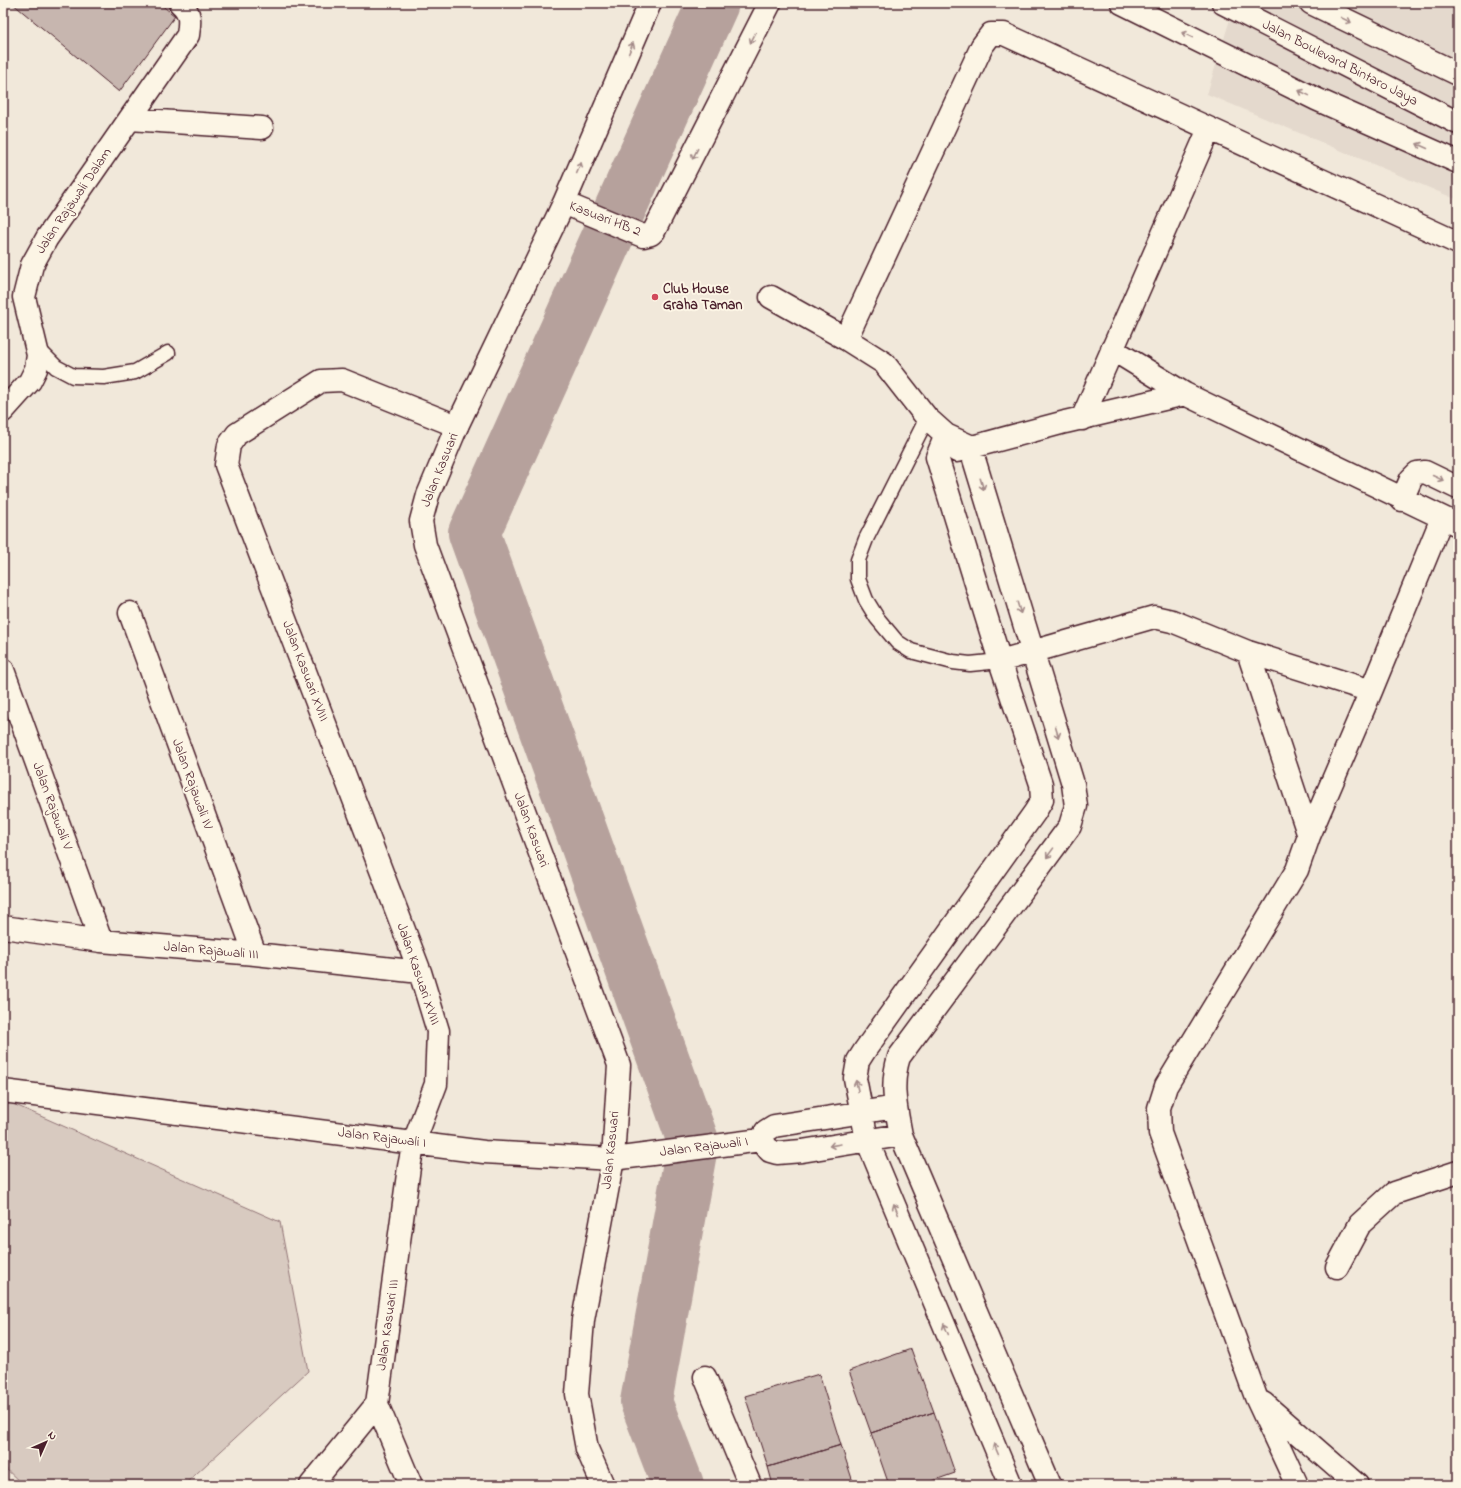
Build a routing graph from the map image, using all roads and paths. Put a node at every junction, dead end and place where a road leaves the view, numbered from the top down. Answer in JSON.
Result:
{"nodes":[{"id":1,"x":180,"y":3,"type":"edge"},
{"id":2,"x":650,"y":3,"type":"edge"},
{"id":3,"x":770,"y":3,"type":"edge"},
{"id":4,"x":1122,"y":3,"type":"edge"},
{"id":5,"x":1223,"y":3,"type":"edge"},
{"id":6,"x":1311,"y":3,"type":"edge"},
{"id":7,"x":1458,"y":74,"type":"edge"},
{"id":8,"x":130,"y":119,"type":"junction"},
{"id":9,"x":1450,"y":119,"type":"edge"},
{"id":10,"x":262,"y":128,"type":"dead end"},
{"id":11,"x":1209,"y":128,"type":"junction"},
{"id":12,"x":1458,"y":162,"type":"edge"},
{"id":13,"x":572,"y":207,"type":"junction"},
{"id":14,"x":1458,"y":243,"type":"edge"},
{"id":15,"x":771,"y":297,"type":"dead end"},
{"id":16,"x":846,"y":339,"type":"junction"},
{"id":17,"x":36,"y":346,"type":"junction"},
{"id":18,"x":1112,"y":348,"type":"junction"},
{"id":19,"x":168,"y":353,"type":"dead end"},
{"id":20,"x":1185,"y":394,"type":"junction"},
{"id":21,"x":3,"y":411,"type":"edge"},
{"id":22,"x":927,"y":418,"type":"junction"},
{"id":23,"x":1082,"y":419,"type":"junction"},
{"id":24,"x":457,"y":426,"type":"junction"},
{"id":25,"x":946,"y":435,"type":"junction"},
{"id":26,"x":970,"y":446,"type":"junction"},
{"id":27,"x":937,"y":457,"type":"junction"},
{"id":28,"x":1458,"y":488,"type":"edge"},
{"id":29,"x":1402,"y":500,"type":"junction"},
{"id":30,"x":1450,"y":522,"type":"edge"},
{"id":31,"x":130,"y":613,"type":"dead end"},
{"id":32,"x":1032,"y":650,"type":"junction"},
{"id":33,"x":1248,"y":652,"type":"junction"},
{"id":34,"x":1000,"y":661,"type":"junction"},
{"id":35,"x":3,"y":670,"type":"edge"},
{"id":36,"x":1371,"y":691,"type":"junction"},
{"id":37,"x":1309,"y":836,"type":"junction"},
{"id":38,"x":3,"y":927,"type":"edge"},
{"id":39,"x":101,"y":941,"type":"junction"},
{"id":40,"x":255,"y":954,"type":"junction"},
{"id":41,"x":420,"y":972,"type":"junction"},
{"id":42,"x":3,"y":1091,"type":"edge"},
{"id":43,"x":896,"y":1107,"type":"junction"},
{"id":44,"x":862,"y":1112,"type":"junction"},
{"id":45,"x":901,"y":1135,"type":"junction"},
{"id":46,"x":758,"y":1140,"type":"junction"},
{"id":47,"x":867,"y":1140,"type":"junction"},
{"id":48,"x":414,"y":1142,"type":"junction"},
{"id":49,"x":613,"y":1159,"type":"junction"},
{"id":50,"x":1458,"y":1172,"type":"edge"},
{"id":51,"x":1337,"y":1267,"type":"dead end"},
{"id":52,"x":705,"y":1377,"type":"dead end"},
{"id":53,"x":1256,"y":1397,"type":"junction"},
{"id":54,"x":377,"y":1404,"type":"junction"},
{"id":55,"x":311,"y":1485,"type":"edge"},
{"id":56,"x":411,"y":1485,"type":"edge"},
{"id":57,"x":603,"y":1485,"type":"edge"},
{"id":58,"x":750,"y":1485,"type":"edge"},
{"id":59,"x":1011,"y":1485,"type":"edge"},
{"id":60,"x":1050,"y":1485,"type":"edge"},
{"id":61,"x":1297,"y":1485,"type":"edge"},
{"id":62,"x":1357,"y":1485,"type":"edge"}],
"edges":[{"from":1,"to":8,"type":"street","name":"Jalan Rajawali Dalam"},
{"from":13,"to":2,"type":"street","name":"Kasuari HB 2","one_way":true},
{"from":3,"to":13,"type":"street","name":"Kasuari HB 2","one_way":true},
{"from":12,"to":4,"type":"street","one_way":true},
{"from":5,"to":9,"type":"street","name":"Jalan Boulevard Bintaro Jaya"},
{"from":6,"to":7,"type":"street","one_way":true},
{"from":8,"to":10,"type":"street"},
{"from":8,"to":17,"type":"street","name":"Jalan Rajawali Dalam"},
{"from":11,"to":14,"type":"street"},
{"from":11,"to":16,"type":"street"},
{"from":11,"to":18,"type":"street"},
{"from":13,"to":24,"type":"street","name":"Jalan Kasuari"},
{"from":15,"to":16,"type":"street"},
{"from":16,"to":22,"type":"street"},
{"from":17,"to":19,"type":"lane"},
{"from":17,"to":21,"type":"street","name":"Jalan Rajawali Dalam"},
{"from":18,"to":20,"type":"street"},
{"from":18,"to":23,"type":"street"},
{"from":20,"to":23,"type":"street"},
{"from":20,"to":29,"type":"street"},
{"from":22,"to":25,"type":"street"},
{"from":22,"to":34,"type":"lane"},
{"from":23,"to":26,"type":"street"},
{"from":24,"to":41,"type":"street","name":"Jalan Kasuari XVIII"},
{"from":24,"to":49,"type":"street","name":"Jalan Kasuari"},
{"from":25,"to":26,"type":"street"},
{"from":25,"to":27,"type":"street"},
{"from":26,"to":27,"type":"street"},
{"from":26,"to":32,"type":"street","one_way":true},
{"from":27,"to":34,"type":"street"},
{"from":29,"to":28,"type":"street","one_way":true},
{"from":29,"to":30,"type":"street"},
{"from":30,"to":36,"type":"street"},
{"from":31,"to":40,"type":"street","name":"Jalan Rajawali IV"},
{"from":32,"to":33,"type":"street"},
{"from":32,"to":34,"type":"street"},
{"from":32,"to":43,"type":"street","one_way":true},
{"from":33,"to":36,"type":"street"},
{"from":33,"to":37,"type":"street"},
{"from":44,"to":34,"type":"street","one_way":true},
{"from":35,"to":39,"type":"street","name":"Jalan Rajawali V"},
{"from":36,"to":37,"type":"street"},
{"from":37,"to":53,"type":"street"},
{"from":38,"to":39,"type":"street","name":"Jalan Rajawali III"},
{"from":39,"to":40,"type":"street","name":"Jalan Rajawali III"},
{"from":40,"to":41,"type":"street","name":"Jalan Rajawali III"},
{"from":41,"to":48,"type":"street","name":"Jalan Kasuari XVIII"},
{"from":42,"to":48,"type":"street","name":"Jalan Rajawali I"},
{"from":43,"to":44,"type":"street","name":"Jalan Rajawali I"},
{"from":43,"to":45,"type":"street"},
{"from":44,"to":46,"type":"street","name":"Jalan Rajawali I"},
{"from":44,"to":47,"type":"street"},
{"from":45,"to":47,"type":"street","name":"Jalan Rajawali I"},
{"from":45,"to":60,"type":"street"},
{"from":47,"to":46,"type":"street","name":"Jalan Rajawali I","one_way":true},
{"from":46,"to":49,"type":"street","name":"Jalan Rajawali I"},
{"from":59,"to":47,"type":"street","one_way":true},
{"from":48,"to":49,"type":"street","name":"Jalan Rajawali I"},
{"from":48,"to":54,"type":"street","name":"Jalan Kasuari III"},
{"from":49,"to":57,"type":"street","name":"Jalan Kasuari"},
{"from":50,"to":51,"type":"street"},
{"from":52,"to":58,"type":"street"},
{"from":53,"to":61,"type":"street"},
{"from":53,"to":62,"type":"street"},
{"from":54,"to":55,"type":"street"},
{"from":54,"to":56,"type":"street"}]}
